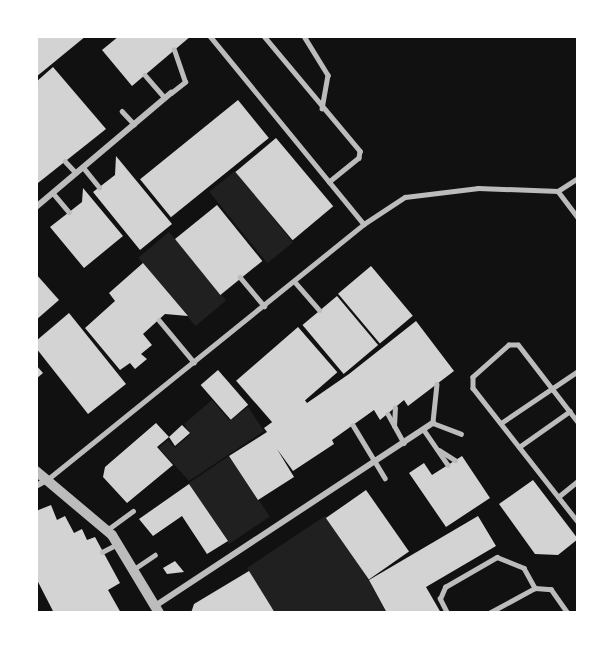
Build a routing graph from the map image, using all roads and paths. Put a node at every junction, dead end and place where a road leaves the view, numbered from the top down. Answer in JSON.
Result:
{"nodes":[{"id":1,"x":210,"y":36,"type":"edge"},
{"id":2,"x":264,"y":36,"type":"edge"},
{"id":3,"x":304,"y":36,"type":"edge"},
{"id":4,"x":174,"y":50,"type":"dead end"},
{"id":5,"x":146,"y":75,"type":"dead end"},
{"id":6,"x":171,"y":93,"type":"joint"},
{"id":7,"x":165,"y":98,"type":"junction"},
{"id":8,"x":322,"y":108,"type":"junction"},
{"id":9,"x":122,"y":111,"type":"dead end"},
{"id":10,"x":134,"y":124,"type":"junction"},
{"id":11,"x":65,"y":161,"type":"dead end"},
{"id":12,"x":83,"y":167,"type":"junction"},
{"id":13,"x":76,"y":174,"type":"junction"},
{"id":14,"x":578,"y":178,"type":"edge"},
{"id":15,"x":329,"y":182,"type":"junction"},
{"id":16,"x":99,"y":187,"type":"dead end"},
{"id":17,"x":558,"y":191,"type":"junction"},
{"id":18,"x":53,"y":193,"type":"junction"},
{"id":19,"x":36,"y":207,"type":"edge"},
{"id":20,"x":69,"y":212,"type":"dead end"},
{"id":21,"x":578,"y":218,"type":"edge"},
{"id":22,"x":364,"y":224,"type":"junction"},
{"id":23,"x":240,"y":277,"type":"dead end"},
{"id":24,"x":295,"y":282,"type":"junction"},
{"id":25,"x":264,"y":306,"type":"junction"},
{"id":26,"x":319,"y":310,"type":"dead end"},
{"id":27,"x":159,"y":320,"type":"dead end"},
{"id":28,"x":194,"y":362,"type":"junction"},
{"id":29,"x":578,"y":371,"type":"edge"},
{"id":30,"x":437,"y":384,"type":"dead end"},
{"id":31,"x":553,"y":387,"type":"junction"},
{"id":32,"x":395,"y":408,"type":"dead end"},
{"id":33,"x":570,"y":411,"type":"junction"},
{"id":34,"x":388,"y":414,"type":"dead end"},
{"id":35,"x":433,"y":423,"type":"junction"},
{"id":36,"x":501,"y":423,"type":"junction"},
{"id":37,"x":578,"y":423,"type":"edge"},
{"id":38,"x":353,"y":425,"type":"dead end"},
{"id":39,"x":394,"y":426,"type":"junction"},
{"id":40,"x":424,"y":430,"type":"junction"},
{"id":41,"x":461,"y":434,"type":"dead end"},
{"id":42,"x":404,"y":443,"type":"junction"},
{"id":43,"x":519,"y":447,"type":"junction"},
{"id":44,"x":437,"y":448,"type":"junction"},
{"id":45,"x":455,"y":460,"type":"dead end"},
{"id":46,"x":375,"y":461,"type":"junction"},
{"id":47,"x":448,"y":465,"type":"dead end"},
{"id":48,"x":36,"y":471,"type":"edge"},
{"id":49,"x":385,"y":478,"type":"dead end"},
{"id":50,"x":47,"y":480,"type":"junction"},
{"id":51,"x":578,"y":481,"type":"edge"},
{"id":52,"x":36,"y":486,"type":"edge"},
{"id":53,"x":558,"y":497,"type":"junction"},
{"id":54,"x":133,"y":511,"type":"dead end"},
{"id":55,"x":578,"y":522,"type":"edge"},
{"id":56,"x":107,"y":530,"type":"junction"},
{"id":57,"x":118,"y":544,"type":"junction"},
{"id":58,"x":102,"y":552,"type":"dead end"},
{"id":59,"x":155,"y":555,"type":"dead end"},
{"id":60,"x":134,"y":568,"type":"junction"},
{"id":61,"x":535,"y":588,"type":"junction"},
{"id":62,"x":157,"y":609,"type":"edge"},
{"id":63,"x":447,"y":613,"type":"edge"},
{"id":64,"x":489,"y":613,"type":"edge"},
{"id":65,"x":568,"y":613,"type":"edge"}],
"edges":[{"from":1,"to":15,"type":"lane"},
{"from":2,"to":8,"type":"lane"},
{"from":3,"to":8,"type":"lane"},
{"from":4,"to":6,"type":"lane"},
{"from":5,"to":7,"type":"lane"},
{"from":6,"to":7,"type":"street"},
{"from":7,"to":10,"type":"street"},
{"from":8,"to":15,"type":"lane"},
{"from":9,"to":10,"type":"lane"},
{"from":10,"to":12,"type":"street"},
{"from":11,"to":13,"type":"lane"},
{"from":12,"to":13,"type":"street"},
{"from":12,"to":16,"type":"lane"},
{"from":13,"to":18,"type":"street"},
{"from":14,"to":17,"type":"lane"},
{"from":15,"to":22,"type":"lane"},
{"from":17,"to":21,"type":"lane"},
{"from":17,"to":22,"type":"lane"},
{"from":18,"to":19,"type":"street"},
{"from":18,"to":20,"type":"lane"},
{"from":22,"to":24,"type":"lane"},
{"from":23,"to":25,"type":"lane"},
{"from":24,"to":25,"type":"lane"},
{"from":24,"to":26,"type":"lane"},
{"from":25,"to":28,"type":"lane"},
{"from":27,"to":28,"type":"lane"},
{"from":28,"to":50,"type":"lane"},
{"from":29,"to":31,"type":"lane"},
{"from":30,"to":35,"type":"lane"},
{"from":31,"to":33,"type":"lane"},
{"from":31,"to":36,"type":"lane"},
{"from":31,"to":36,"type":"lane"},
{"from":32,"to":39,"type":"lane"},
{"from":33,"to":37,"type":"lane"},
{"from":33,"to":43,"type":"lane"},
{"from":34,"to":39,"type":"lane"},
{"from":35,"to":40,"type":"street"},
{"from":35,"to":41,"type":"lane"},
{"from":36,"to":43,"type":"lane"},
{"from":38,"to":46,"type":"lane"},
{"from":39,"to":42,"type":"lane"},
{"from":40,"to":42,"type":"street"},
{"from":40,"to":44,"type":"lane"},
{"from":42,"to":46,"type":"street"},
{"from":43,"to":53,"type":"lane"},
{"from":44,"to":45,"type":"lane"},
{"from":44,"to":47,"type":"lane"},
{"from":46,"to":49,"type":"lane"},
{"from":46,"to":62,"type":"street"},
{"from":48,"to":50,"type":"street"},
{"from":50,"to":52,"type":"street"},
{"from":50,"to":56,"type":"street"},
{"from":51,"to":53,"type":"lane"},
{"from":53,"to":55,"type":"lane"},
{"from":54,"to":56,"type":"lane"},
{"from":56,"to":57,"type":"street"},
{"from":57,"to":58,"type":"lane"},
{"from":57,"to":60,"type":"street"},
{"from":59,"to":60,"type":"lane"},
{"from":60,"to":62,"type":"street"},
{"from":61,"to":63,"type":"lane"},
{"from":61,"to":64,"type":"lane"},
{"from":61,"to":65,"type":"lane"}]}
